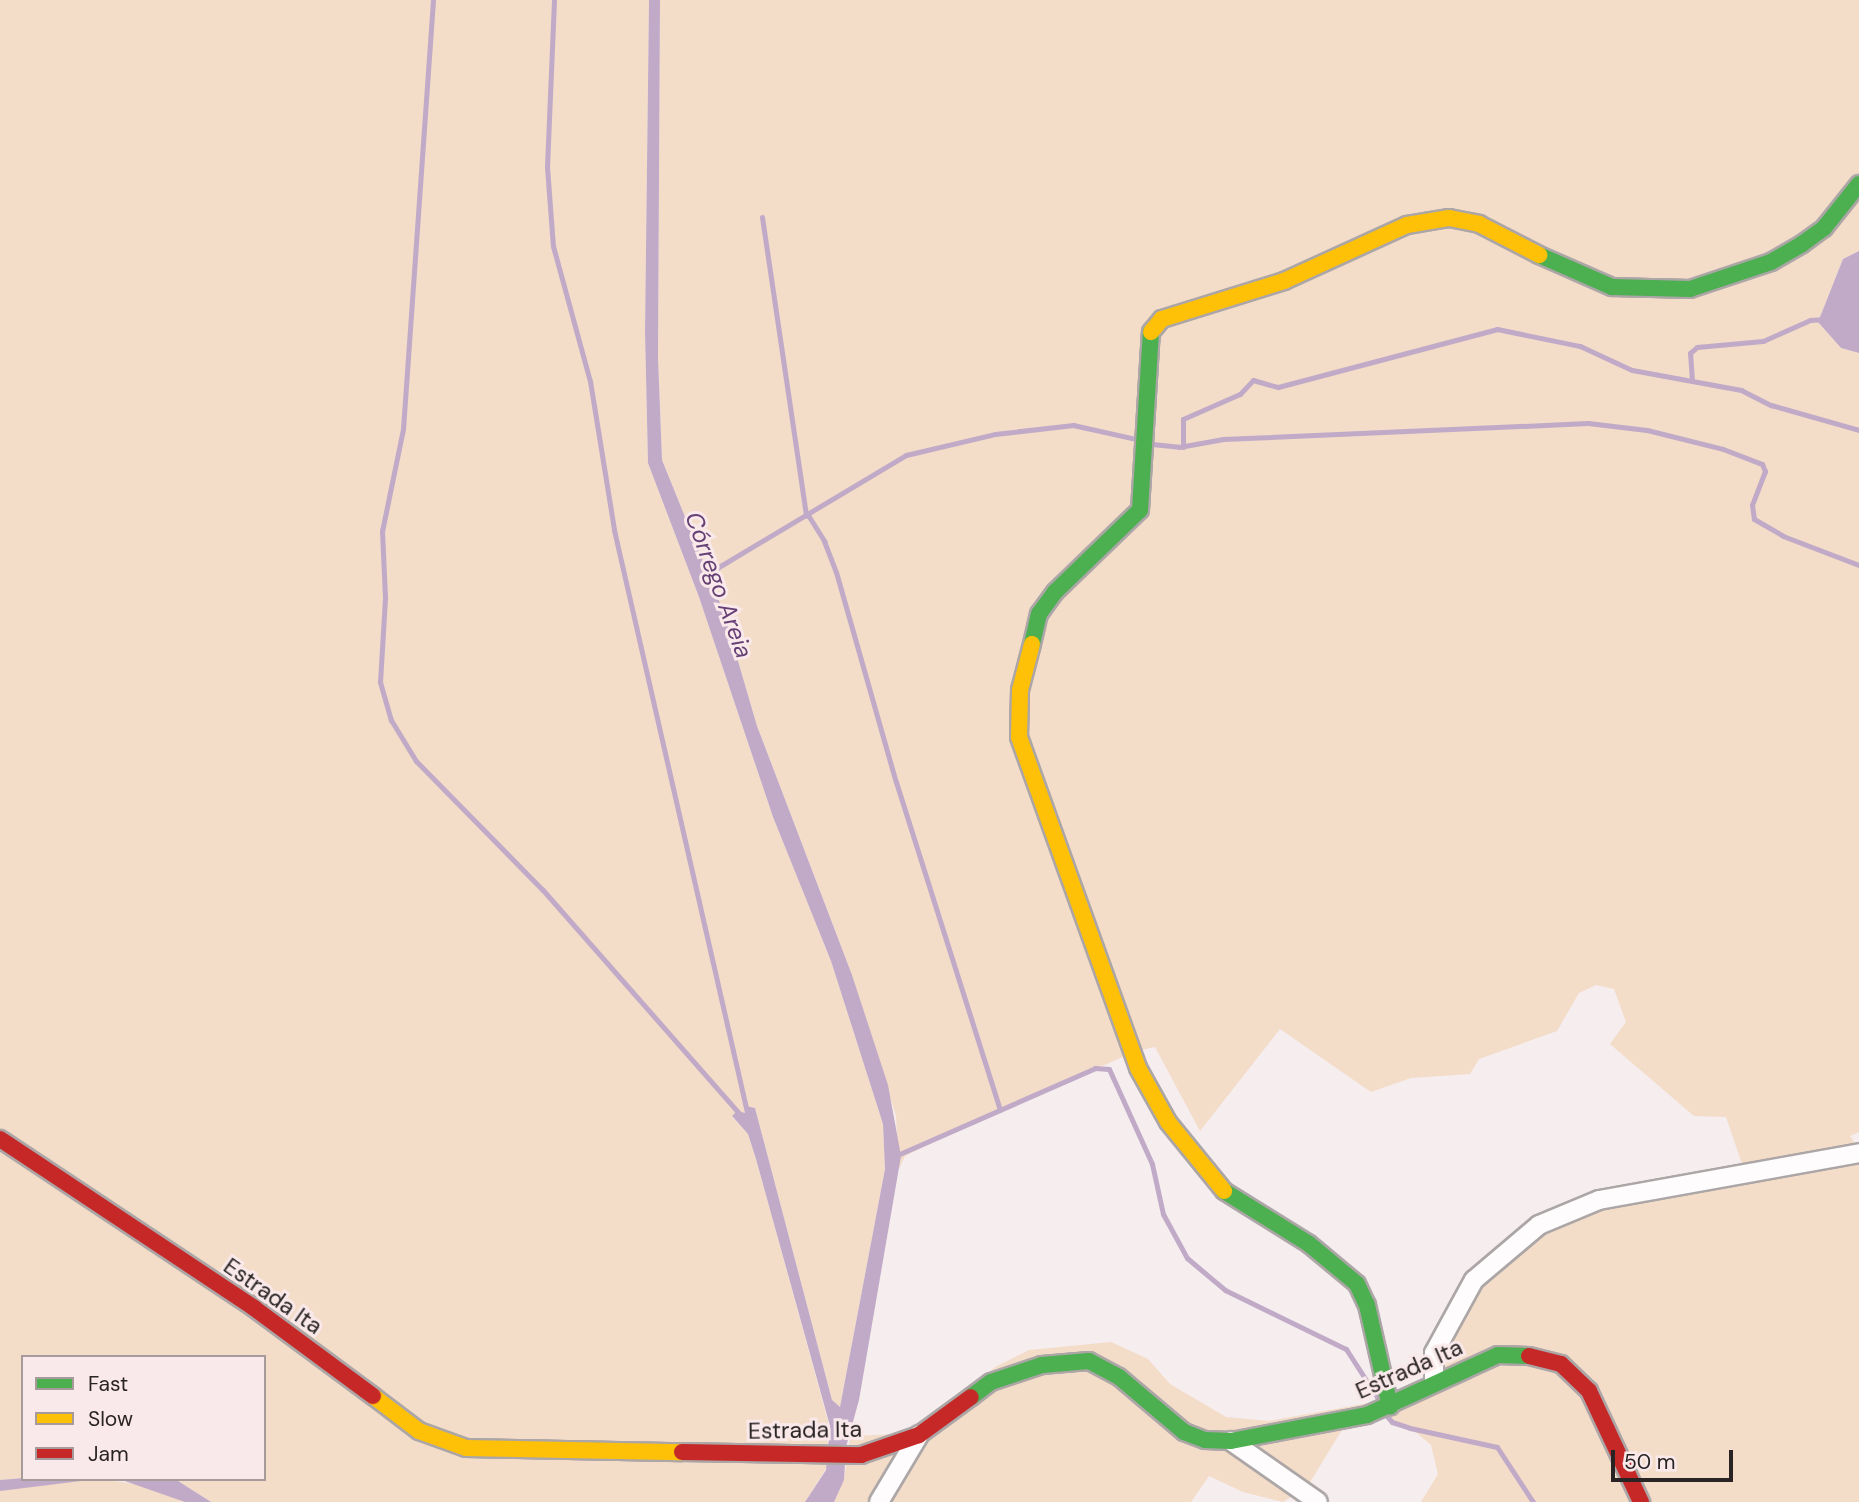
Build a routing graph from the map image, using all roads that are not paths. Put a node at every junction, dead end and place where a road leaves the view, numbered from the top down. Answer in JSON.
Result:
{"nodes":[{"id":1,"x":1859,"y":184,"type":"edge"},
{"id":2,"x":0,"y":1139,"type":"edge"},
{"id":3,"x":1859,"y":1153,"type":"edge"},
{"id":4,"x":1434,"y":1382,"type":"junction"},
{"id":5,"x":1391,"y":1405,"type":"junction"},
{"id":6,"x":919,"y":1435,"type":"junction"},
{"id":7,"x":1231,"y":1441,"type":"junction"},
{"id":8,"x":879,"y":1502,"type":"edge"},
{"id":9,"x":1318,"y":1502,"type":"edge"},
{"id":10,"x":1641,"y":1502,"type":"edge"}],
"edges":[{"from":1,"to":5,"type":"street"},
{"from":2,"to":6,"type":"street","name":"Estrada Ita"},
{"from":3,"to":4,"type":"street"},
{"from":4,"to":5,"type":"street","name":"Estrada Ita"},
{"from":4,"to":10,"type":"street","name":"Estrada Ita"},
{"from":5,"to":7,"type":"street","name":"Estrada Ita"},
{"from":6,"to":7,"type":"street","name":"Estrada Ita"},
{"from":6,"to":8,"type":"street"},
{"from":7,"to":9,"type":"street"}]}
